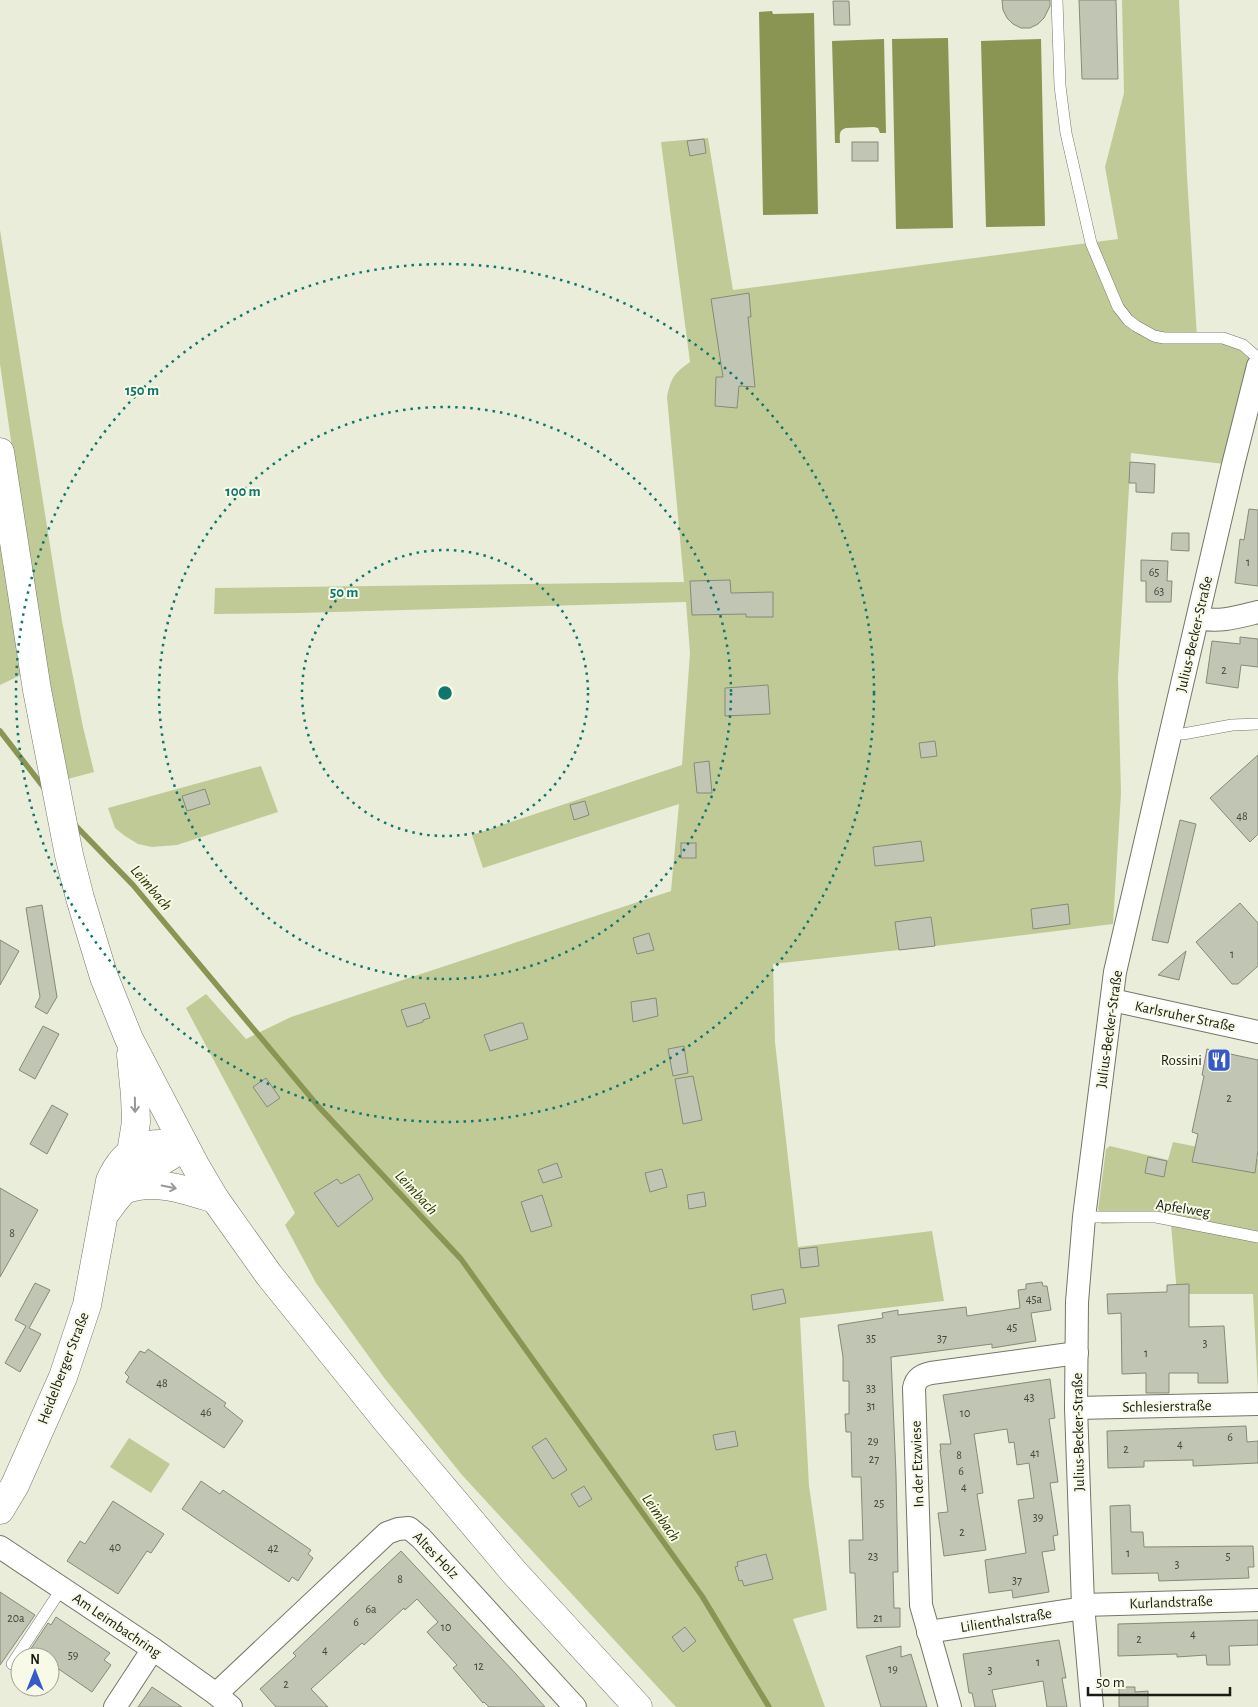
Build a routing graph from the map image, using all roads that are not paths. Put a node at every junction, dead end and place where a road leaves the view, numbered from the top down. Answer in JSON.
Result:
{"nodes":[{"id":1,"x":1057,"y":0,"type":"edge"},
{"id":2,"x":1258,"y":358,"type":"edge"},
{"id":3,"x":1258,"y":366,"type":"edge"},
{"id":4,"x":1250,"y":432,"type":"edge"},
{"id":5,"x":0,"y":452,"type":"edge"},
{"id":6,"x":1258,"y":612,"type":"edge"},
{"id":7,"x":1198,"y":618,"type":"junction"},
{"id":8,"x":1257,"y":727,"type":"edge"},
{"id":9,"x":1170,"y":734,"type":"junction"},
{"id":10,"x":1112,"y":1000,"type":"junction"},
{"id":11,"x":1258,"y":1032,"type":"edge"},
{"id":12,"x":129,"y":1039,"type":"junction"},
{"id":13,"x":185,"y":1147,"type":"junction"},
{"id":14,"x":131,"y":1153,"type":"junction"},
{"id":15,"x":123,"y":1191,"type":"junction"},
{"id":16,"x":215,"y":1199,"type":"junction"},
{"id":17,"x":104,"y":1217,"type":"junction"},
{"id":18,"x":1093,"y":1217,"type":"junction"},
{"id":19,"x":1258,"y":1237,"type":"edge"},
{"id":20,"x":1076,"y":1353,"type":"junction"},
{"id":21,"x":1258,"y":1404,"type":"edge"},
{"id":22,"x":1076,"y":1408,"type":"junction"},
{"id":23,"x":0,"y":1510,"type":"edge"},
{"id":24,"x":0,"y":1546,"type":"edge"},
{"id":25,"x":62,"y":1588,"type":"junction"},
{"id":26,"x":1258,"y":1600,"type":"edge"},
{"id":27,"x":1084,"y":1606,"type":"junction"},
{"id":28,"x":928,"y":1632,"type":"junction"},
{"id":29,"x":23,"y":1647,"type":"edge"},
{"id":30,"x":152,"y":1649,"type":"junction"},
{"id":31,"x":224,"y":1701,"type":"edge"},
{"id":32,"x":115,"y":1707,"type":"edge"},
{"id":33,"x":575,"y":1707,"type":"edge"},
{"id":34,"x":638,"y":1707,"type":"edge"},
{"id":35,"x":950,"y":1707,"type":"edge"},
{"id":36,"x":1092,"y":1707,"type":"edge"}],
"edges":[{"from":1,"to":2,"type":"lane"},
{"from":3,"to":4,"type":"street","name":"Julius-Becker-Straße"},
{"from":4,"to":7,"type":"street","name":"Julius-Becker-Straße"},
{"from":5,"to":12,"type":"main road"},
{"from":6,"to":7,"type":"street"},
{"from":7,"to":9,"type":"street","name":"Julius-Becker-Straße"},
{"from":8,"to":9,"type":"lane"},
{"from":9,"to":10,"type":"street","name":"Julius-Becker-Straße"},
{"from":10,"to":11,"type":"street","name":"Karlsruher Straße"},
{"from":10,"to":18,"type":"street","name":"Julius-Becker-Straße"},
{"from":12,"to":13,"type":"main road"},
{"from":12,"to":14,"type":"main road","one_way":true},
{"from":13,"to":14,"type":"main road","name":"Heidelberger Straße"},
{"from":13,"to":15,"type":"main road","name":"Heidelberger Straße"},
{"from":13,"to":16,"type":"main road"},
{"from":14,"to":17,"type":"main road","name":"Heidelberger Straße"},
{"from":15,"to":16,"type":"main road","one_way":true},
{"from":15,"to":17,"type":"main road","name":"Heidelberger Straße"},
{"from":16,"to":34,"type":"main road"},
{"from":17,"to":23,"type":"main road","name":"Heidelberger Straße"},
{"from":18,"to":19,"type":"lane","name":"Apfelweg"},
{"from":18,"to":20,"type":"street","name":"Julius-Becker-Straße"},
{"from":20,"to":22,"type":"street","name":"Julius-Becker-Straße"},
{"from":20,"to":28,"type":"street","name":"In der Etzwiese"},
{"from":21,"to":22,"type":"street","name":"Schlesierstraße"},
{"from":22,"to":27,"type":"street","name":"Julius-Becker-Straße"},
{"from":24,"to":25,"type":"street","name":"Am Leimbachring"},
{"from":25,"to":29,"type":"lane"},
{"from":25,"to":30,"type":"street","name":"Am Leimbachring"},
{"from":26,"to":27,"type":"street","name":"Kurlandstraße"},
{"from":27,"to":28,"type":"street","name":"Lilienthalstraße"},
{"from":27,"to":36,"type":"street","name":"Julius-Becker-Straße"},
{"from":28,"to":35,"type":"street","name":"In der Etzwiese"},
{"from":30,"to":31,"type":"street","name":"Am Leimbachring"},
{"from":30,"to":32,"type":"street"},
{"from":31,"to":33,"type":"street","name":"Altes Holz"}]}
